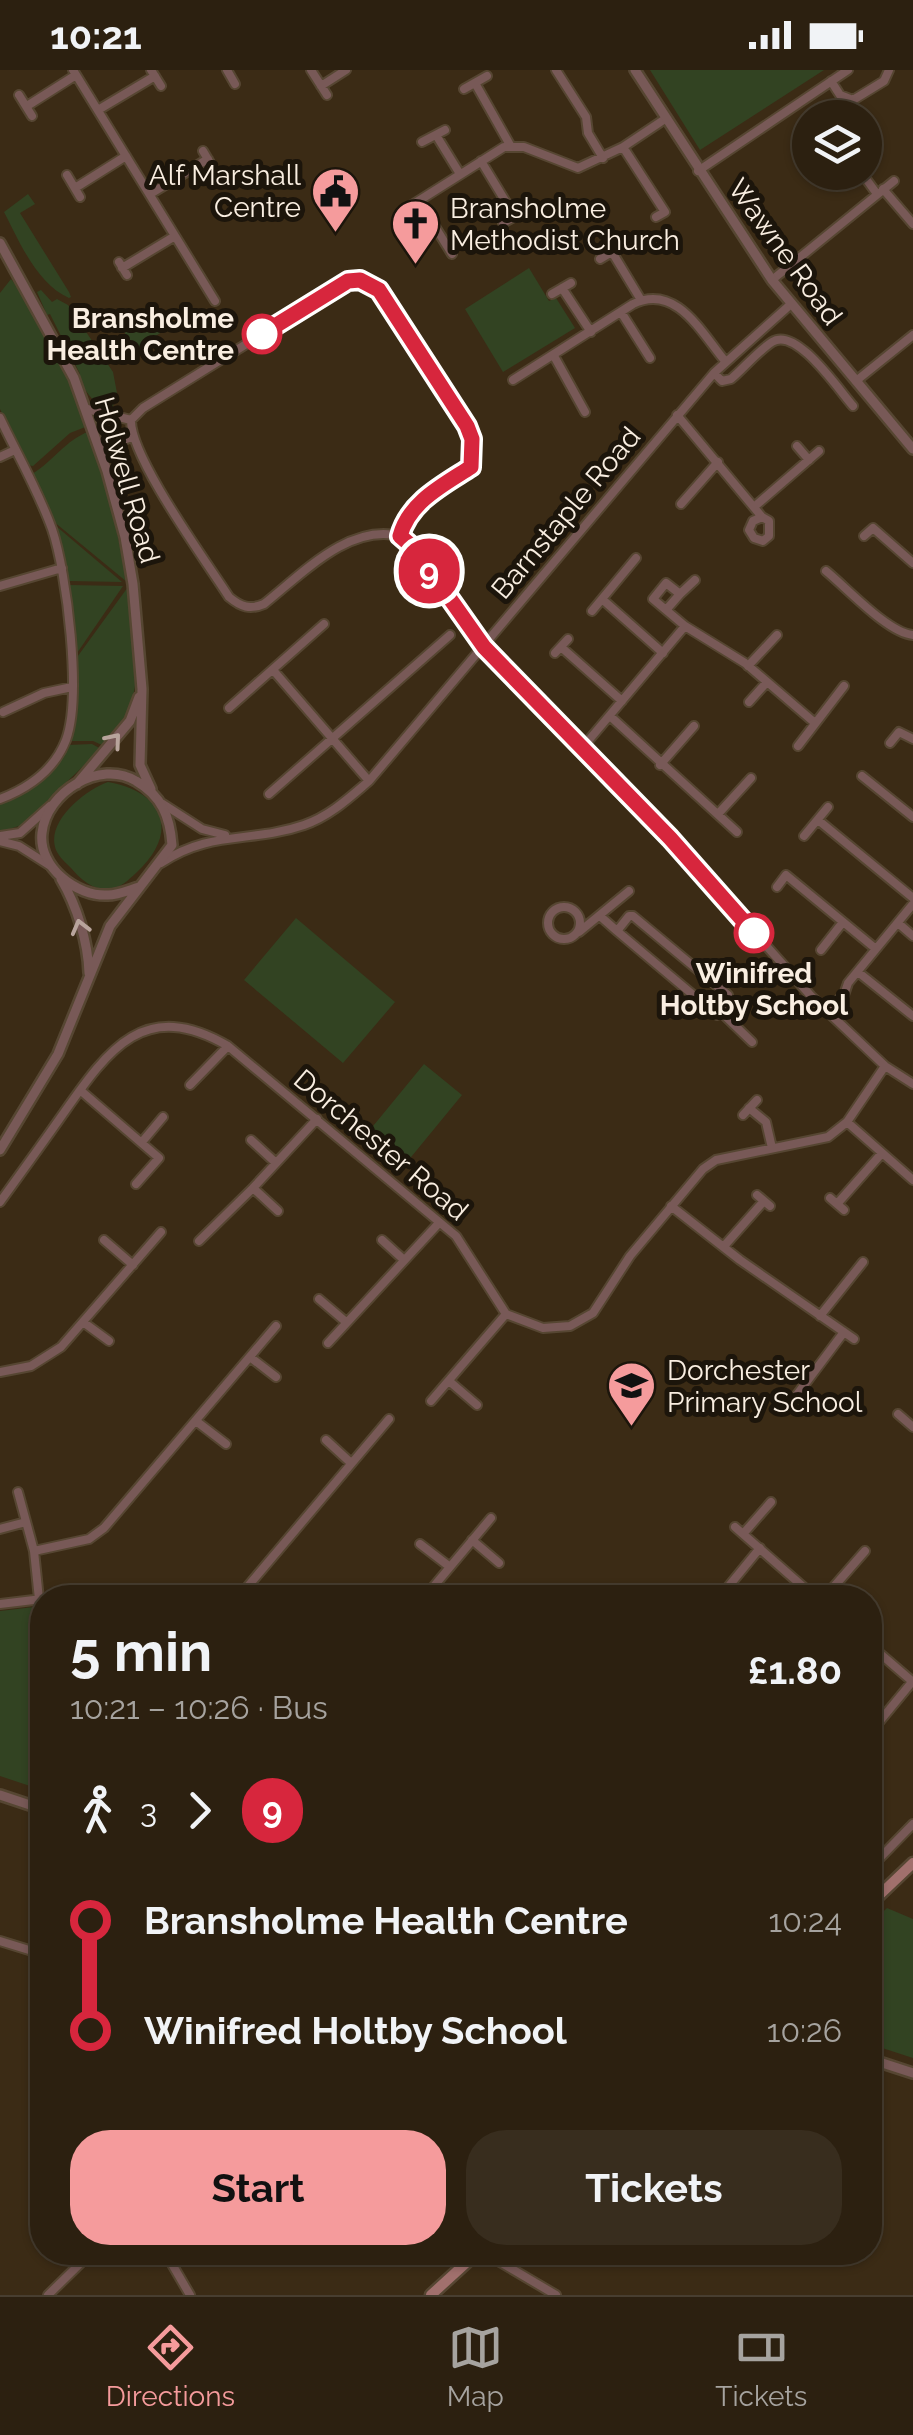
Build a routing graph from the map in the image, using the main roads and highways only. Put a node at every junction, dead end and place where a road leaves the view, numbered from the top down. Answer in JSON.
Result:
{"nodes":[{"id":1,"x":911,"y":1869,"type":"edge"},
{"id":2,"x":882,"y":1894,"type":"edge"},
{"id":3,"x":465,"y":2265,"type":"edge"},
{"id":4,"x":431,"y":2295,"type":"edge"}],
"edges":[{"from":1,"to":2,"type":"main road"},
{"from":3,"to":4,"type":"main road"}]}
